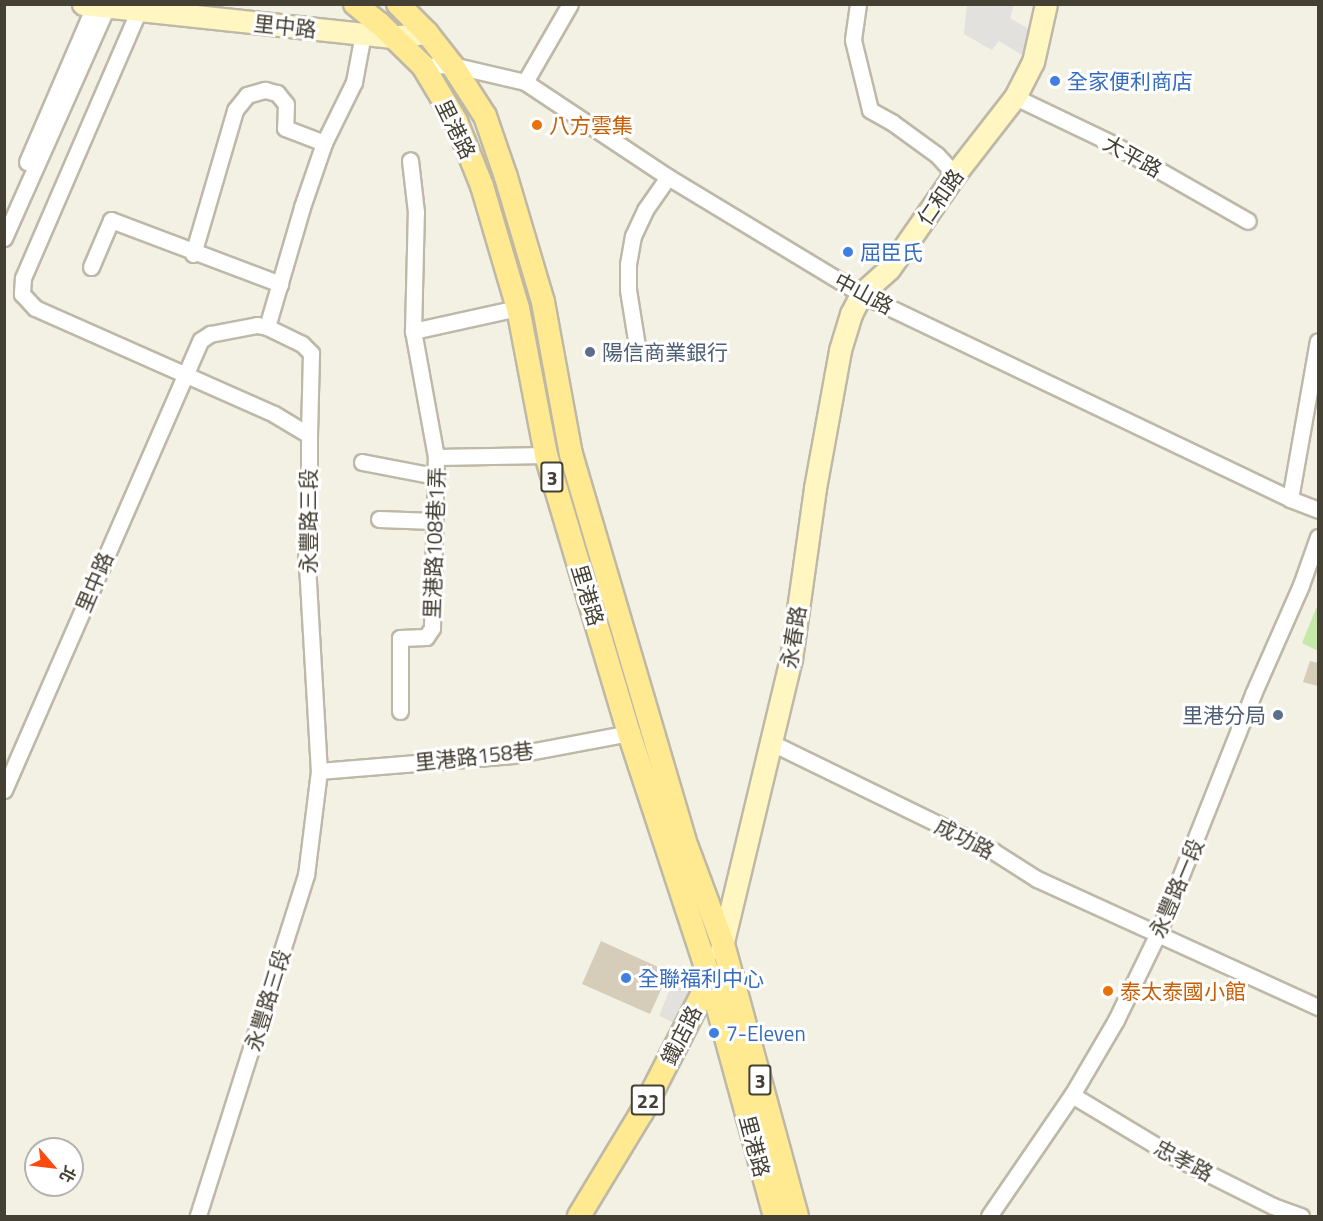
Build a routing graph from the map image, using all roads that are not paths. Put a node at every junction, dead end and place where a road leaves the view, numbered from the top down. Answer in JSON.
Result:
{"nodes":[{"id":1,"x":355,"y":4,"type":"edge"},
{"id":2,"x":570,"y":4,"type":"edge"},
{"id":3,"x":858,"y":4,"type":"edge"},
{"id":4,"x":1046,"y":4,"type":"edge"},
{"id":5,"x":97,"y":5,"type":"edge"},
{"id":6,"x":401,"y":5,"type":"edge"},
{"id":7,"x":138,"y":12,"type":"junction"},
{"id":8,"x":379,"y":31,"type":"junction"},
{"id":9,"x":427,"y":33,"type":"junction"},
{"id":10,"x":452,"y":65,"type":"junction"},
{"id":11,"x":423,"y":66,"type":"junction"},
{"id":12,"x":525,"y":82,"type":"junction"},
{"id":13,"x":1015,"y":97,"type":"junction"},
{"id":14,"x":324,"y":143,"type":"junction"},
{"id":15,"x":410,"y":159,"type":"dead end"},
{"id":16,"x":955,"y":174,"type":"junction"},
{"id":17,"x":669,"y":177,"type":"junction"},
{"id":18,"x":4,"y":214,"type":"edge"},
{"id":19,"x":1248,"y":221,"type":"dead end"},
{"id":20,"x":4,"y":238,"type":"edge"},
{"id":21,"x":193,"y":254,"type":"junction"},
{"id":22,"x":92,"y":267,"type":"dead end"},
{"id":23,"x":280,"y":284,"type":"junction"},
{"id":24,"x":861,"y":294,"type":"junction"},
{"id":25,"x":518,"y":308,"type":"junction"},
{"id":26,"x":267,"y":327,"type":"junction"},
{"id":27,"x":412,"y":331,"type":"junction"},
{"id":28,"x":1318,"y":341,"type":"edge"},
{"id":29,"x":637,"y":346,"type":"dead end"},
{"id":30,"x":184,"y":375,"type":"junction"},
{"id":31,"x":309,"y":435,"type":"junction"},
{"id":32,"x":546,"y":455,"type":"junction"},
{"id":33,"x":436,"y":457,"type":"junction"},
{"id":34,"x":362,"y":462,"type":"dead end"},
{"id":35,"x":435,"y":476,"type":"junction"},
{"id":36,"x":1290,"y":499,"type":"junction"},
{"id":37,"x":1318,"y":510,"type":"edge"},
{"id":38,"x":379,"y":519,"type":"dead end"},
{"id":39,"x":434,"y":521,"type":"junction"},
{"id":40,"x":1318,"y":537,"type":"edge"},
{"id":41,"x":400,"y":711,"type":"dead end"},
{"id":42,"x":629,"y":733,"type":"junction"},
{"id":43,"x":772,"y":742,"type":"junction"},
{"id":44,"x":319,"y":771,"type":"junction"},
{"id":45,"x":4,"y":789,"type":"edge"},
{"id":46,"x":1158,"y":933,"type":"junction"},
{"id":47,"x":723,"y":944,"type":"junction"},
{"id":48,"x":710,"y":979,"type":"junction"},
{"id":49,"x":1318,"y":1007,"type":"edge"},
{"id":50,"x":1072,"y":1095,"type":"junction"},
{"id":51,"x":198,"y":1216,"type":"edge"},
{"id":52,"x":579,"y":1216,"type":"edge"},
{"id":53,"x":775,"y":1216,"type":"edge"},
{"id":54,"x":797,"y":1216,"type":"edge"},
{"id":55,"x":989,"y":1216,"type":"edge"},
{"id":56,"x":1301,"y":1216,"type":"edge"}],
"edges":[{"from":1,"to":8,"type":"main road","name":"里港路","number":"3"},
{"from":2,"to":12,"type":"street"},
{"from":3,"to":16,"type":"street"},
{"from":4,"to":13,"type":"street","name":"仁和路"},
{"from":5,"to":7,"type":"street","name":"里中路"},
{"from":5,"to":18,"type":"street"},
{"from":5,"to":20,"type":"street"},
{"from":6,"to":8,"type":"street"},
{"from":6,"to":9,"type":"main road","name":"里港路","number":"3"},
{"from":7,"to":8,"type":"street","name":"里中路"},
{"from":7,"to":30,"type":"street"},
{"from":8,"to":9,"type":"street","name":"里中路"},
{"from":8,"to":11,"type":"main road","name":"里港路","number":"3"},
{"from":8,"to":14,"type":"street"},
{"from":9,"to":10,"type":"main road","name":"里港路","number":"3"},
{"from":10,"to":11,"type":"street","name":"中山路"},
{"from":10,"to":12,"type":"street","name":"中山路"},
{"from":10,"to":47,"type":"main road","name":"里港路","number":"3"},
{"from":11,"to":25,"type":"main road","name":"里港路","number":"3"},
{"from":12,"to":17,"type":"street","name":"中山路"},
{"from":13,"to":16,"type":"street","name":"仁和路"},
{"from":13,"to":19,"type":"street","name":"大平路"},
{"from":14,"to":21,"type":"street"},
{"from":14,"to":23,"type":"street"},
{"from":15,"to":27,"type":"street","name":"里港路108巷1弄"},
{"from":16,"to":24,"type":"street","name":"仁和路"},
{"from":17,"to":24,"type":"street","name":"中山路"},
{"from":17,"to":29,"type":"street"},
{"from":21,"to":22,"type":"street"},
{"from":21,"to":23,"type":"street"},
{"from":23,"to":26,"type":"street"},
{"from":24,"to":36,"type":"street","name":"中山路"},
{"from":24,"to":43,"type":"street","name":"永春路"},
{"from":25,"to":27,"type":"street"},
{"from":25,"to":32,"type":"main road","name":"里港路","number":"3"},
{"from":26,"to":30,"type":"street","name":"里中路"},
{"from":26,"to":31,"type":"street","name":"永豐路三段"},
{"from":27,"to":33,"type":"street","name":"里港路108巷1弄"},
{"from":28,"to":36,"type":"street"},
{"from":30,"to":31,"type":"street"},
{"from":30,"to":45,"type":"street","name":"里中路"},
{"from":31,"to":44,"type":"street","name":"永豐路三段"},
{"from":32,"to":33,"type":"street"},
{"from":32,"to":42,"type":"main road","name":"里港路","number":"3"},
{"from":33,"to":35,"type":"street","name":"里港路108巷1弄"},
{"from":34,"to":35,"type":"street"},
{"from":35,"to":39,"type":"street","name":"里港路108巷1弄"},
{"from":36,"to":37,"type":"street","name":"中山路"},
{"from":38,"to":39,"type":"street"},
{"from":39,"to":41,"type":"street","name":"里港路108巷1弄"},
{"from":40,"to":46,"type":"street","name":"永豐路一段"},
{"from":42,"to":44,"type":"street","name":"里港路158巷"},
{"from":42,"to":48,"type":"main road","name":"里港路","number":"3"},
{"from":43,"to":46,"type":"street","name":"成功路"},
{"from":43,"to":47,"type":"street","name":"永春路"},
{"from":44,"to":51,"type":"street","name":"永豐路三段"},
{"from":46,"to":49,"type":"street","name":"成功路"},
{"from":46,"to":50,"type":"street","name":"永豐路一段"},
{"from":47,"to":48,"type":"street","name":"永春路"},
{"from":47,"to":54,"type":"main road","name":"里港路","number":"3"},
{"from":48,"to":52,"type":"main road","name":"鐵店路","number":"22"},
{"from":48,"to":53,"type":"main road","name":"里港路","number":"3"},
{"from":50,"to":55,"type":"street","name":"永豐路一段"},
{"from":50,"to":56,"type":"street","name":"忠孝路"}]}
